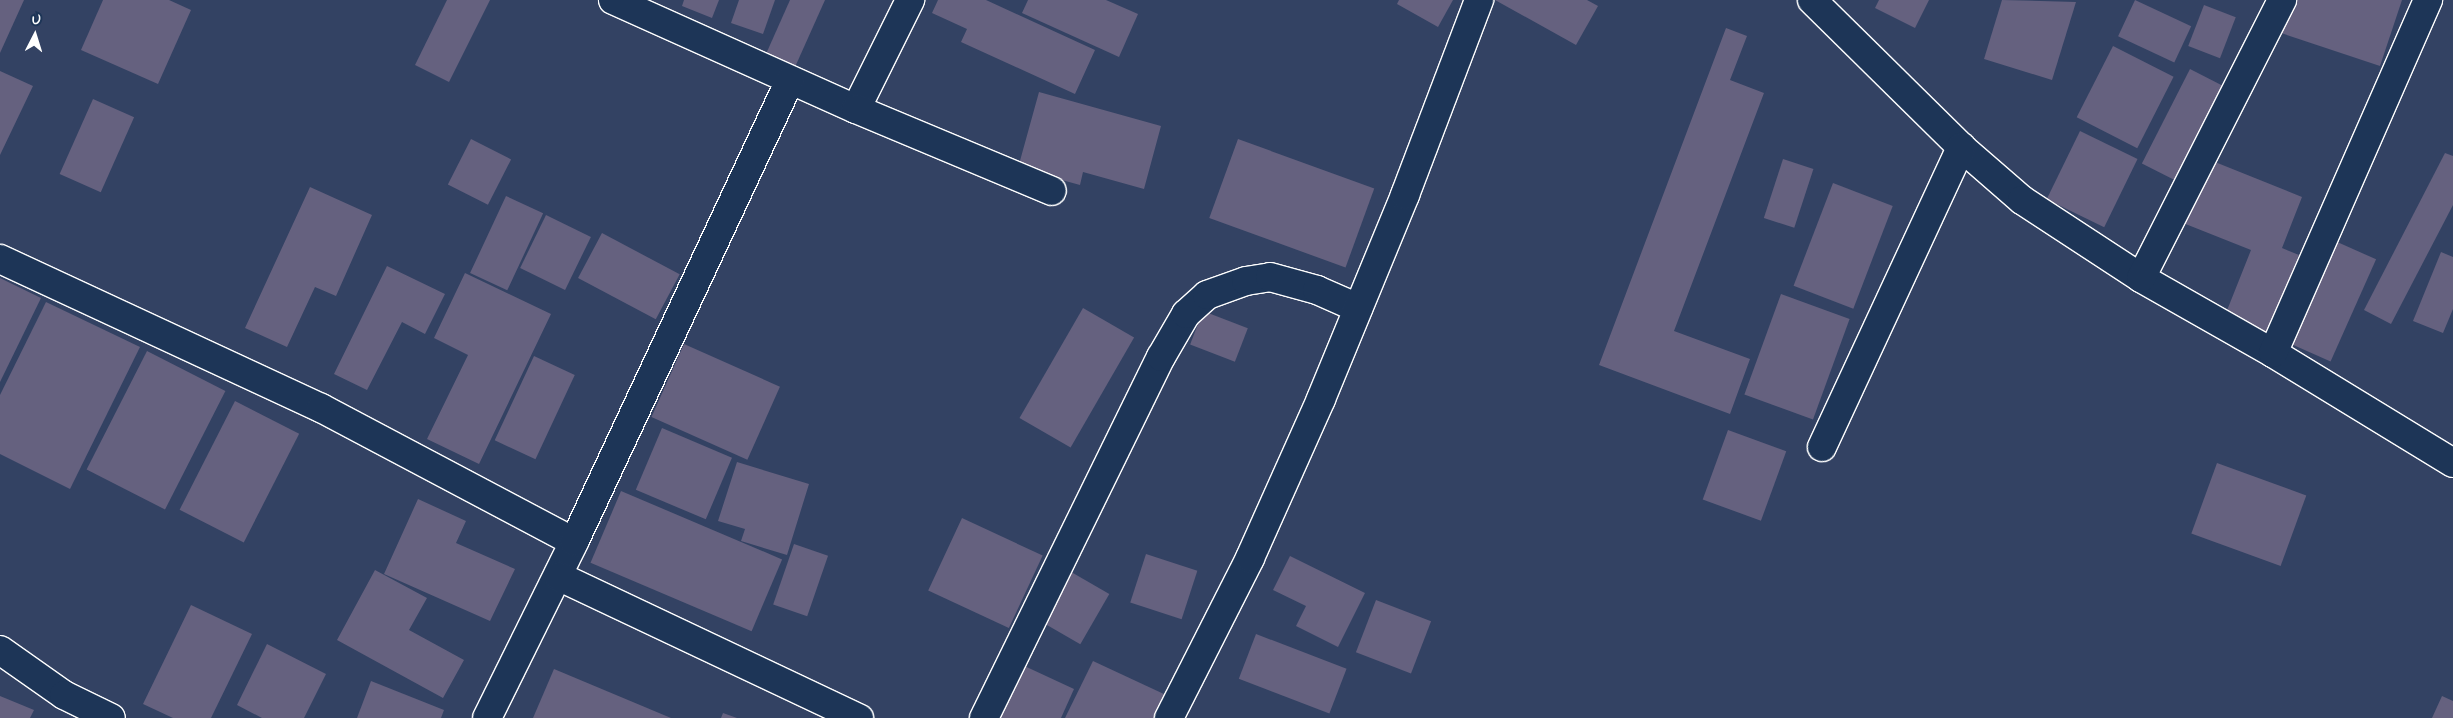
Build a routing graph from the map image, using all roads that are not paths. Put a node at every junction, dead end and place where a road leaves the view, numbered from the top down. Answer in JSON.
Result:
{"nodes":[{"id":1,"x":613,"y":0,"type":"edge"},
{"id":2,"x":910,"y":0,"type":"edge"},
{"id":3,"x":1479,"y":0,"type":"edge"},
{"id":4,"x":1812,"y":0,"type":"edge"},
{"id":5,"x":2282,"y":0,"type":"edge"},
{"id":6,"x":2428,"y":0,"type":"edge"},
{"id":7,"x":790,"y":80,"type":"junction"},
{"id":8,"x":856,"y":109,"type":"junction"},
{"id":9,"x":1961,"y":147,"type":"junction"},
{"id":10,"x":1052,"y":191,"type":"dead end"},
{"id":11,"x":0,"y":259,"type":"edge"},
{"id":12,"x":2141,"y":278,"type":"junction"},
{"id":13,"x":1358,"y":308,"type":"junction"},
{"id":14,"x":2273,"y":353,"type":"junction"},
{"id":15,"x":1822,"y":447,"type":"dead end"},
{"id":16,"x":2453,"y":463,"type":"edge"},
{"id":17,"x":574,"y":542,"type":"junction"},
{"id":18,"x":558,"y":576,"type":"junction"},
{"id":19,"x":0,"y":650,"type":"edge"},
{"id":20,"x":111,"y":718,"type":"edge"},
{"id":21,"x":487,"y":718,"type":"edge"},
{"id":22,"x":859,"y":718,"type":"edge"},
{"id":23,"x":984,"y":718,"type":"edge"},
{"id":24,"x":1169,"y":718,"type":"edge"}],
"edges":[{"from":1,"to":7,"type":"street"},
{"from":2,"to":8,"type":"street"},
{"from":3,"to":13,"type":"street"},
{"from":4,"to":9,"type":"street"},
{"from":5,"to":12,"type":"street"},
{"from":6,"to":14,"type":"street"},
{"from":7,"to":8,"type":"street"},
{"from":7,"to":17,"type":"street"},
{"from":8,"to":10,"type":"street"},
{"from":9,"to":12,"type":"street"},
{"from":9,"to":15,"type":"street"},
{"from":11,"to":17,"type":"street"},
{"from":12,"to":14,"type":"street"},
{"from":13,"to":23,"type":"street"},
{"from":13,"to":24,"type":"street"},
{"from":14,"to":16,"type":"street"},
{"from":17,"to":18,"type":"street"},
{"from":18,"to":21,"type":"street"},
{"from":18,"to":22,"type":"street"},
{"from":19,"to":20,"type":"street"}]}
